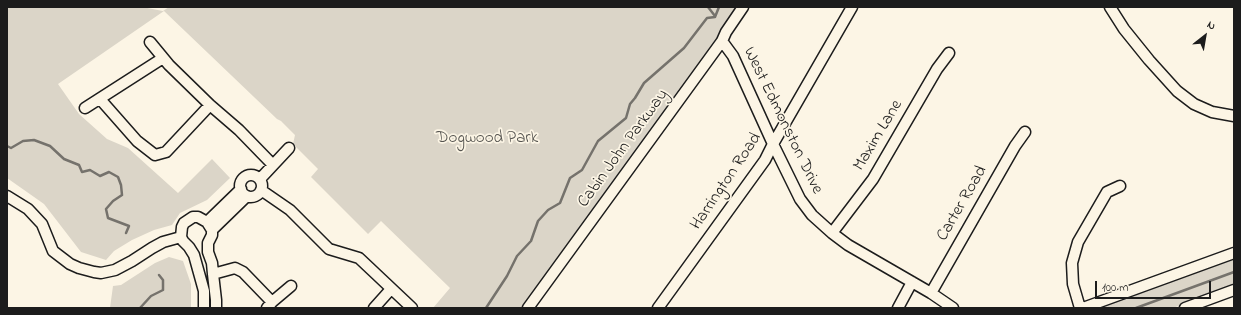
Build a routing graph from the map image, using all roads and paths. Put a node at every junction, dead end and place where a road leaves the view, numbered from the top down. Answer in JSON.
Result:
{"nodes":[{"id":1,"x":743,"y":7,"type":"edge"},
{"id":2,"x":852,"y":7,"type":"edge"},
{"id":3,"x":1110,"y":7,"type":"edge"},
{"id":4,"x":722,"y":40,"type":"junction"},
{"id":5,"x":150,"y":42,"type":"dead end"},
{"id":6,"x":948,"y":53,"type":"dead end"},
{"id":7,"x":163,"y":58,"type":"junction"},
{"id":8,"x":100,"y":99,"type":"junction"},
{"id":9,"x":210,"y":105,"type":"junction"},
{"id":10,"x":85,"y":108,"type":"dead end"},
{"id":11,"x":1234,"y":116,"type":"edge"},
{"id":12,"x":1025,"y":132,"type":"dead end"},
{"id":13,"x":773,"y":144,"type":"junction"},
{"id":14,"x":289,"y":148,"type":"dead end"},
{"id":15,"x":272,"y":165,"type":"junction"},
{"id":16,"x":260,"y":180,"type":"junction"},
{"id":17,"x":1120,"y":186,"type":"dead end"},
{"id":18,"x":261,"y":190,"type":"junction"},
{"id":19,"x":244,"y":192,"type":"junction"},
{"id":20,"x":7,"y":196,"type":"edge"},
{"id":21,"x":210,"y":226,"type":"junction"},
{"id":22,"x":832,"y":233,"type":"junction"},
{"id":23,"x":181,"y":237,"type":"junction"},
{"id":24,"x":1234,"y":254,"type":"edge"},
{"id":25,"x":213,"y":274,"type":"junction"},
{"id":26,"x":912,"y":282,"type":"junction"},
{"id":27,"x":291,"y":286,"type":"dead end"},
{"id":28,"x":391,"y":289,"type":"junction"},
{"id":29,"x":1234,"y":290,"type":"edge"},
{"id":30,"x":931,"y":293,"type":"junction"},
{"id":31,"x":269,"y":305,"type":"edge"},
{"id":32,"x":204,"y":308,"type":"edge"},
{"id":33,"x":216,"y":308,"type":"edge"},
{"id":34,"x":374,"y":308,"type":"edge"},
{"id":35,"x":412,"y":308,"type":"edge"},
{"id":36,"x":528,"y":308,"type":"edge"},
{"id":37,"x":658,"y":308,"type":"edge"},
{"id":38,"x":898,"y":308,"type":"edge"},
{"id":39,"x":953,"y":308,"type":"edge"},
{"id":40,"x":1080,"y":308,"type":"edge"},
{"id":41,"x":1084,"y":308,"type":"edge"},
{"id":42,"x":1185,"y":308,"type":"edge"}],
"edges":[{"from":1,"to":4,"type":"street","name":"Cabin John Parkway"},
{"from":2,"to":13,"type":"street","name":"Harrington Road"},
{"from":3,"to":11,"type":"street"},
{"from":4,"to":13,"type":"street","name":"West Edmonston Drive"},
{"from":4,"to":36,"type":"street","name":"Cabin John Parkway"},
{"from":5,"to":7,"type":"street"},
{"from":6,"to":22,"type":"street","name":"Maxim Lane"},
{"from":7,"to":8,"type":"street"},
{"from":7,"to":9,"type":"street"},
{"from":8,"to":9,"type":"street"},
{"from":8,"to":10,"type":"street"},
{"from":9,"to":15,"type":"street"},
{"from":12,"to":30,"type":"street","name":"Carter Road"},
{"from":13,"to":22,"type":"street","name":"West Edmonston Drive"},
{"from":13,"to":37,"type":"street","name":"Harrington Road"},
{"from":14,"to":15,"type":"street"},
{"from":15,"to":16,"type":"street"},
{"from":16,"to":18,"type":"street"},
{"from":16,"to":19,"type":"street"},
{"from":17,"to":40,"type":"street"},
{"from":18,"to":19,"type":"street"},
{"from":18,"to":28,"type":"street"},
{"from":19,"to":21,"type":"street"},
{"from":20,"to":23,"type":"street"},
{"from":21,"to":23,"type":"street"},
{"from":21,"to":25,"type":"street"},
{"from":22,"to":26,"type":"street","name":"West Edmonston Drive"},
{"from":23,"to":32,"type":"street"},
{"from":24,"to":41,"type":"street"},
{"from":25,"to":31,"type":"street"},
{"from":25,"to":33,"type":"street"},
{"from":26,"to":30,"type":"street","name":"West Edmonston Drive"},
{"from":26,"to":38,"type":"street"},
{"from":27,"to":31,"type":"street"},
{"from":28,"to":34,"type":"street"},
{"from":28,"to":35,"type":"street"},
{"from":29,"to":42,"type":"street"},
{"from":30,"to":39,"type":"street","name":"West Edmonston Drive"}]}
